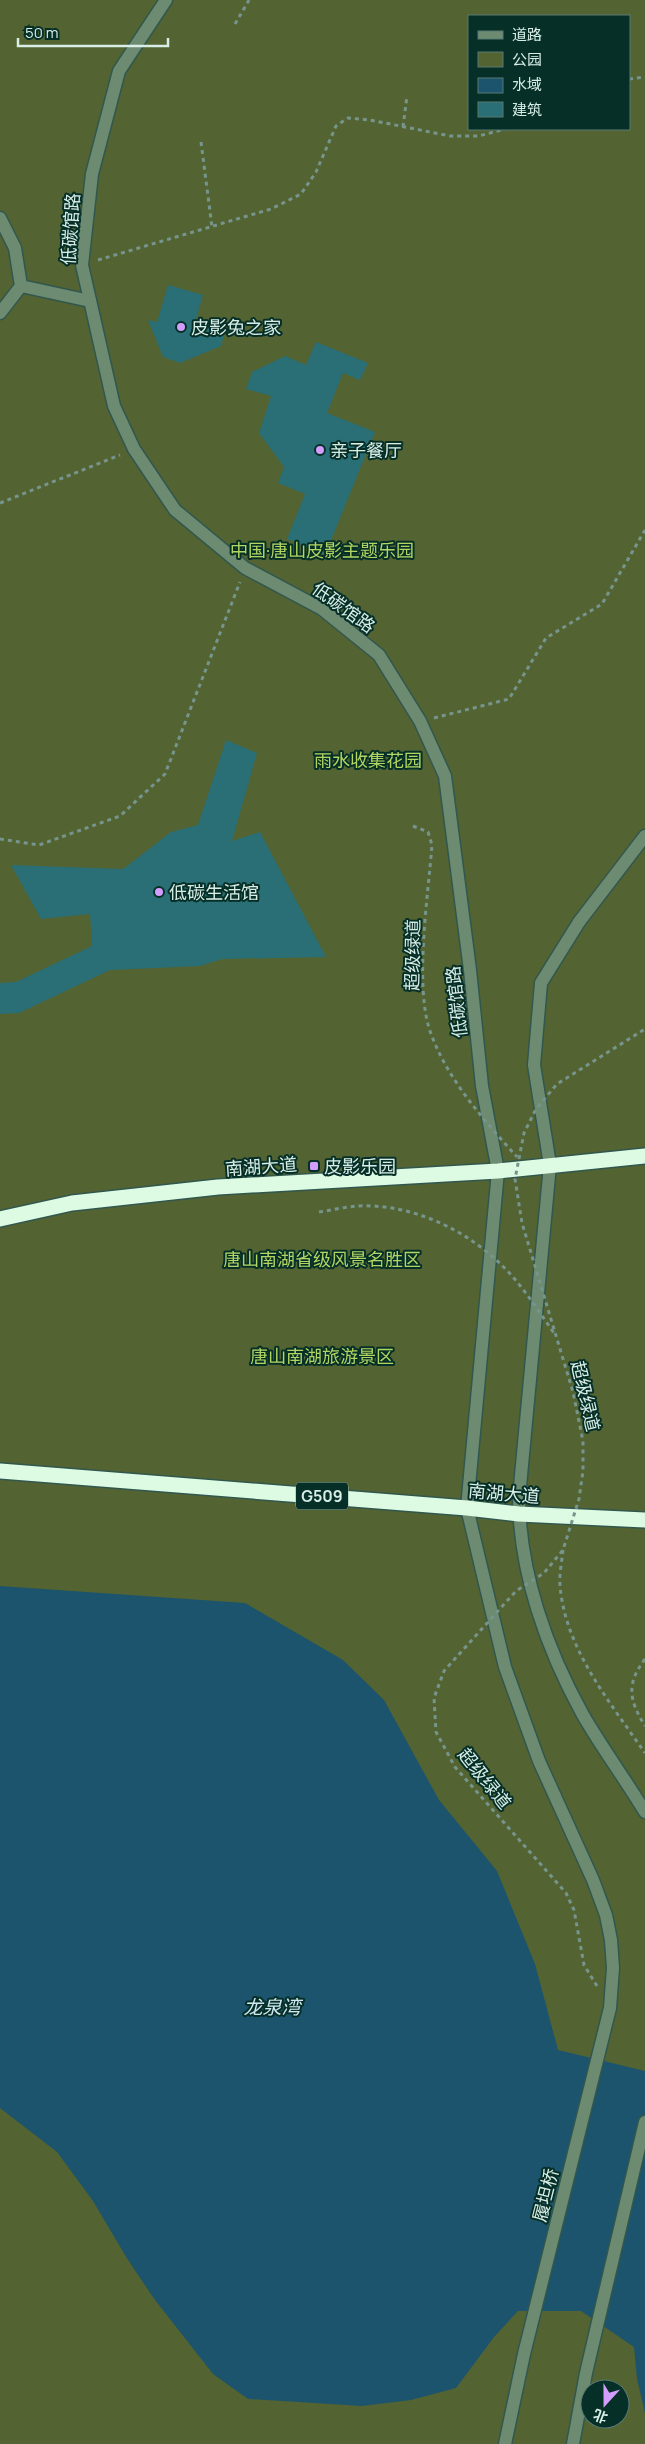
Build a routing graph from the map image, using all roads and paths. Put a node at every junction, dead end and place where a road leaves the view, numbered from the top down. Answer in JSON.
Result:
{"nodes":[{"id":1,"x":166,"y":0,"type":"edge"},
{"id":2,"x":250,"y":0,"type":"edge"},
{"id":3,"x":235,"y":24,"type":"dead end"},
{"id":4,"x":645,"y":78,"type":"edge"},
{"id":5,"x":630,"y":79,"type":"edge"},
{"id":6,"x":407,"y":96,"type":"dead end"},
{"id":7,"x":403,"y":127,"type":"junction"},
{"id":8,"x":501,"y":130,"type":"edge"},
{"id":9,"x":201,"y":142,"type":"dead end"},
{"id":10,"x":0,"y":218,"type":"edge"},
{"id":11,"x":212,"y":227,"type":"junction"},
{"id":12,"x":82,"y":265,"type":"junction"},
{"id":13,"x":21,"y":286,"type":"junction"},
{"id":14,"x":90,"y":301,"type":"junction"},
{"id":15,"x":0,"y":313,"type":"edge"},
{"id":16,"x":134,"y":449,"type":"junction"},
{"id":17,"x":0,"y":503,"type":"edge"},
{"id":18,"x":645,"y":530,"type":"edge"},
{"id":19,"x":245,"y":568,"type":"junction"},
{"id":20,"x":420,"y":721,"type":"junction"},
{"id":21,"x":413,"y":826,"type":"dead end"},
{"id":22,"x":645,"y":836,"type":"edge"},
{"id":23,"x":0,"y":840,"type":"edge"},
{"id":24,"x":645,"y":1028,"type":"edge"},
{"id":25,"x":645,"y":1156,"type":"edge"},
{"id":26,"x":518,"y":1157,"type":"junction"},
{"id":27,"x":550,"y":1165,"type":"junction"},
{"id":28,"x":498,"y":1171,"type":"junction"},
{"id":29,"x":319,"y":1212,"type":"dead end"},
{"id":30,"x":0,"y":1219,"type":"edge"},
{"id":31,"x":556,"y":1335,"type":"junction"},
{"id":32,"x":0,"y":1471,"type":"edge"},
{"id":33,"x":467,"y":1508,"type":"junction"},
{"id":34,"x":519,"y":1514,"type":"junction"},
{"id":35,"x":645,"y":1520,"type":"edge"},
{"id":36,"x":563,"y":1550,"type":"junction"},
{"id":37,"x":645,"y":1659,"type":"edge"},
{"id":38,"x":645,"y":1726,"type":"edge"},
{"id":39,"x":645,"y":1753,"type":"edge"},
{"id":40,"x":645,"y":1812,"type":"edge"},
{"id":41,"x":597,"y":1986,"type":"dead end"},
{"id":42,"x":645,"y":2122,"type":"edge"},
{"id":43,"x":505,"y":2444,"type":"edge"},
{"id":44,"x":573,"y":2444,"type":"edge"}],
"edges":[{"from":1,"to":12,"type":"street","name":"低碳馆路"},
{"from":2,"to":3,"type":"path"},
{"from":4,"to":5,"type":"path"},
{"from":6,"to":7,"type":"path"},
{"from":7,"to":8,"type":"path"},
{"from":7,"to":11,"type":"path"},
{"from":9,"to":11,"type":"path"},
{"from":10,"to":13,"type":"street"},
{"from":11,"to":12,"type":"path"},
{"from":12,"to":14,"type":"street","name":"低碳馆路"},
{"from":13,"to":14,"type":"street"},
{"from":13,"to":15,"type":"street"},
{"from":14,"to":16,"type":"street","name":"低碳馆路"},
{"from":16,"to":17,"type":"path"},
{"from":16,"to":19,"type":"street","name":"低碳馆路"},
{"from":18,"to":20,"type":"path"},
{"from":19,"to":20,"type":"street","name":"低碳馆路"},
{"from":19,"to":23,"type":"path"},
{"from":20,"to":28,"type":"street","name":"低碳馆路"},
{"from":21,"to":26,"type":"path","name":"超级绿道","bridge":true},
{"from":22,"to":27,"type":"street"},
{"from":24,"to":26,"type":"path","name":"超级绿道","bridge":true},
{"from":25,"to":27,"type":"highway","name":"南湖大道"},
{"from":26,"to":31,"type":"path","name":"超级绿道","bridge":true},
{"from":27,"to":28,"type":"highway","name":"南湖大道"},
{"from":27,"to":34,"type":"street"},
{"from":28,"to":30,"type":"highway","name":"南湖大道"},
{"from":28,"to":33,"type":"street","name":"低碳馆路"},
{"from":29,"to":31,"type":"path","name":"超级绿道","bridge":true},
{"from":31,"to":36,"type":"path","name":"超级绿道","bridge":true},
{"from":32,"to":33,"type":"highway","name":"南湖大道","number":"G509"},
{"from":33,"to":34,"type":"highway","name":"南湖大道","number":"G509"},
{"from":33,"to":43,"type":"street","name":"履坦桥"},
{"from":34,"to":35,"type":"highway","name":"南湖大道","number":"G509"},
{"from":34,"to":40,"type":"street"},
{"from":36,"to":39,"type":"path","name":"超级绿道"},
{"from":36,"to":41,"type":"path","name":"超级绿道","bridge":true},
{"from":37,"to":38,"type":"path"},
{"from":42,"to":44,"type":"street"}]}
